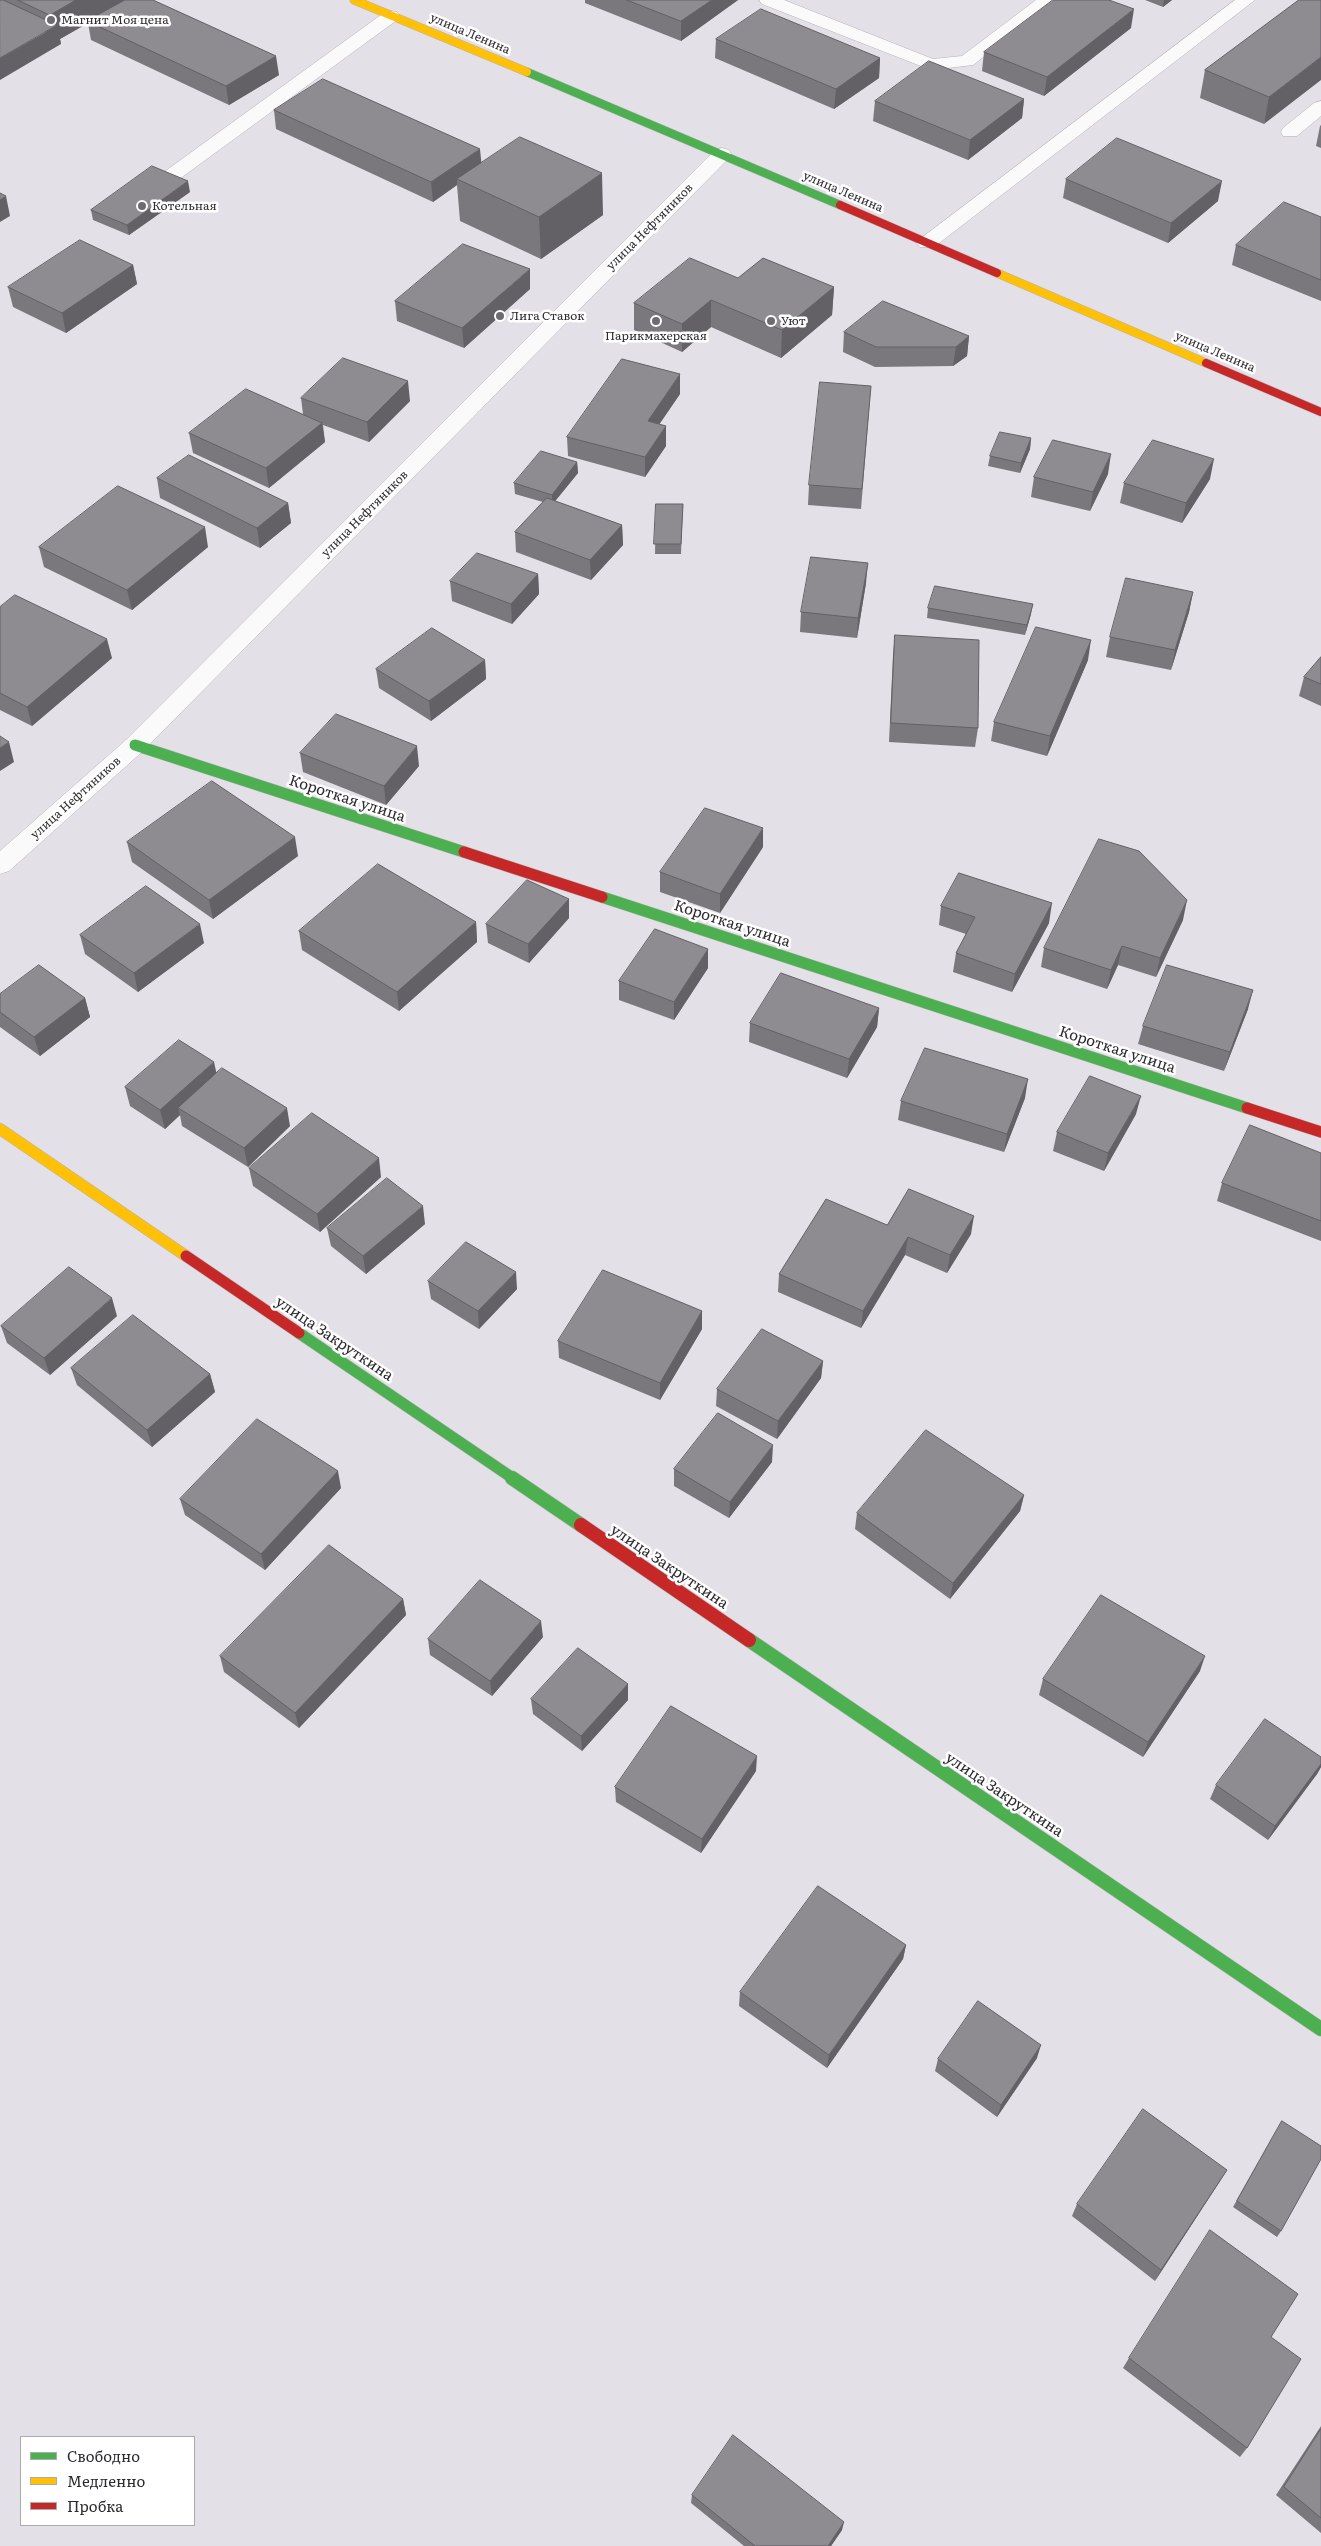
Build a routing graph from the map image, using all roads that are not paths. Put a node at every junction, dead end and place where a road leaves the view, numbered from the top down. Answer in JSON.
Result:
{"nodes":[{"id":1,"x":354,"y":0,"type":"edge"},
{"id":2,"x":768,"y":0,"type":"edge"},
{"id":3,"x":1046,"y":0,"type":"edge"},
{"id":4,"x":1246,"y":0,"type":"edge"},
{"id":5,"x":391,"y":16,"type":"junction"},
{"id":6,"x":1321,"y":107,"type":"edge"},
{"id":7,"x":1290,"y":132,"type":"dead end"},
{"id":8,"x":722,"y":154,"type":"junction"},
{"id":9,"x":171,"y":176,"type":"edge"},
{"id":10,"x":927,"y":243,"type":"junction"},
{"id":11,"x":1321,"y":412,"type":"edge"},
{"id":12,"x":134,"y":745,"type":"junction"},
{"id":13,"x":0,"y":866,"type":"edge"},
{"id":14,"x":0,"y":1130,"type":"edge"},
{"id":15,"x":1321,"y":1132,"type":"edge"},
{"id":16,"x":1321,"y":2030,"type":"edge"}],
"edges":[{"from":1,"to":5,"type":"street","name":"улица Ленина"},
{"from":2,"to":3,"type":"street"},
{"from":4,"to":10,"type":"street"},
{"from":5,"to":8,"type":"street","name":"улица Ленина"},
{"from":5,"to":9,"type":"street"},
{"from":6,"to":7,"type":"street"},
{"from":8,"to":10,"type":"street","name":"улица Ленина"},
{"from":8,"to":12,"type":"street","name":"улица Нефтяников"},
{"from":10,"to":11,"type":"street","name":"улица Ленина"},
{"from":12,"to":13,"type":"street","name":"улица Нефтяников"},
{"from":12,"to":15,"type":"street","name":"Короткая улица"},
{"from":14,"to":16,"type":"street","name":"улица Закруткина"}]}
